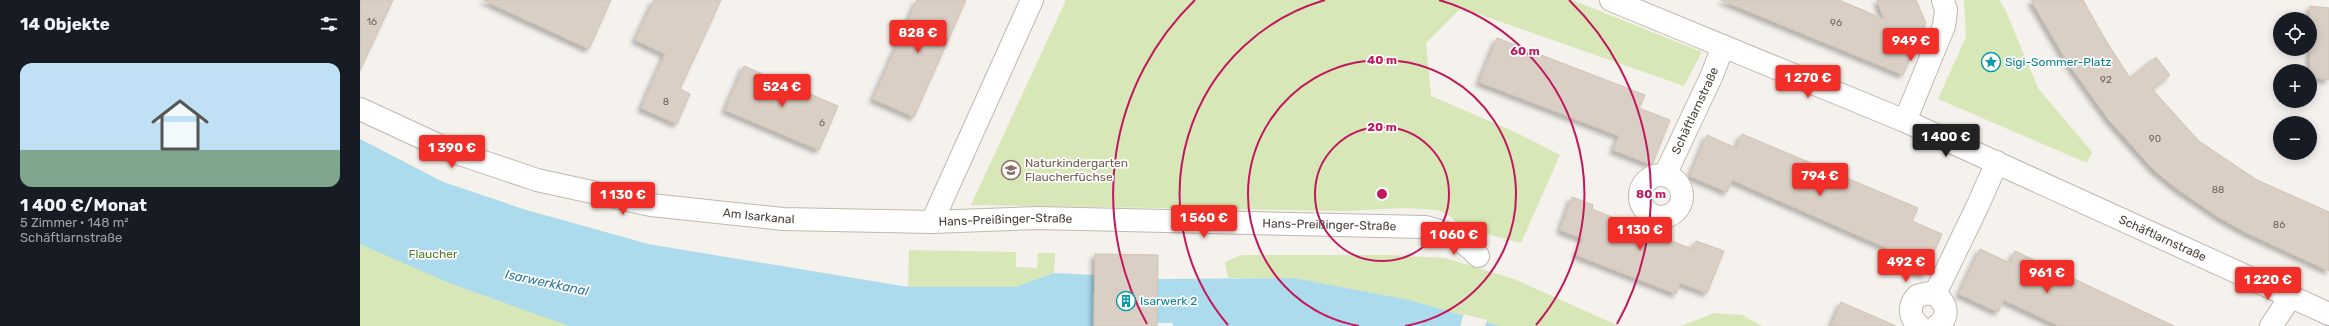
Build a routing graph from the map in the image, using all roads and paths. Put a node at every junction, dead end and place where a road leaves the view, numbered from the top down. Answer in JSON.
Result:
{"nodes":[{"id":1,"x":1032,"y":0,"type":"edge"},
{"id":2,"x":1611,"y":0,"type":"edge"},
{"id":3,"x":1943,"y":0,"type":"edge"},
{"id":4,"x":1723,"y":46,"type":"junction"},
{"id":5,"x":360,"y":108,"type":"edge"},
{"id":6,"x":1905,"y":121,"type":"junction"},
{"id":7,"x":1997,"y":162,"type":"junction"},
{"id":8,"x":1665,"y":175,"type":"dead end"},
{"id":9,"x":932,"y":222,"type":"junction"},
{"id":10,"x":1478,"y":256,"type":"dead end"},
{"id":11,"x":1936,"y":294,"type":"junction"},
{"id":12,"x":2291,"y":296,"type":"junction"},
{"id":13,"x":2329,"y":314,"type":"edge"},
{"id":14,"x":1919,"y":326,"type":"edge"},
{"id":15,"x":1937,"y":326,"type":"edge"},
{"id":16,"x":2271,"y":326,"type":"edge"}],
"edges":[{"from":1,"to":9,"type":"street"},
{"from":2,"to":4,"type":"street","name":"Schäftlarnstraße"},
{"from":3,"to":6,"type":"street"},
{"from":4,"to":6,"type":"street","name":"Schäftlarnstraße"},
{"from":4,"to":8,"type":"street","name":"Schäftlarnstraße"},
{"from":5,"to":9,"type":"street","name":"Am Isarkanal"},
{"from":6,"to":7,"type":"street","name":"Schäftlarnstraße"},
{"from":7,"to":11,"type":"street"},
{"from":7,"to":12,"type":"street","name":"Schäftlarnstraße"},
{"from":9,"to":10,"type":"street","name":"Hans-Preißinger-Straße"},
{"from":11,"to":14,"type":"street"},
{"from":11,"to":15,"type":"street"},
{"from":12,"to":13,"type":"street","name":"Schäftlarnstraße"},
{"from":12,"to":16,"type":"street"}]}
